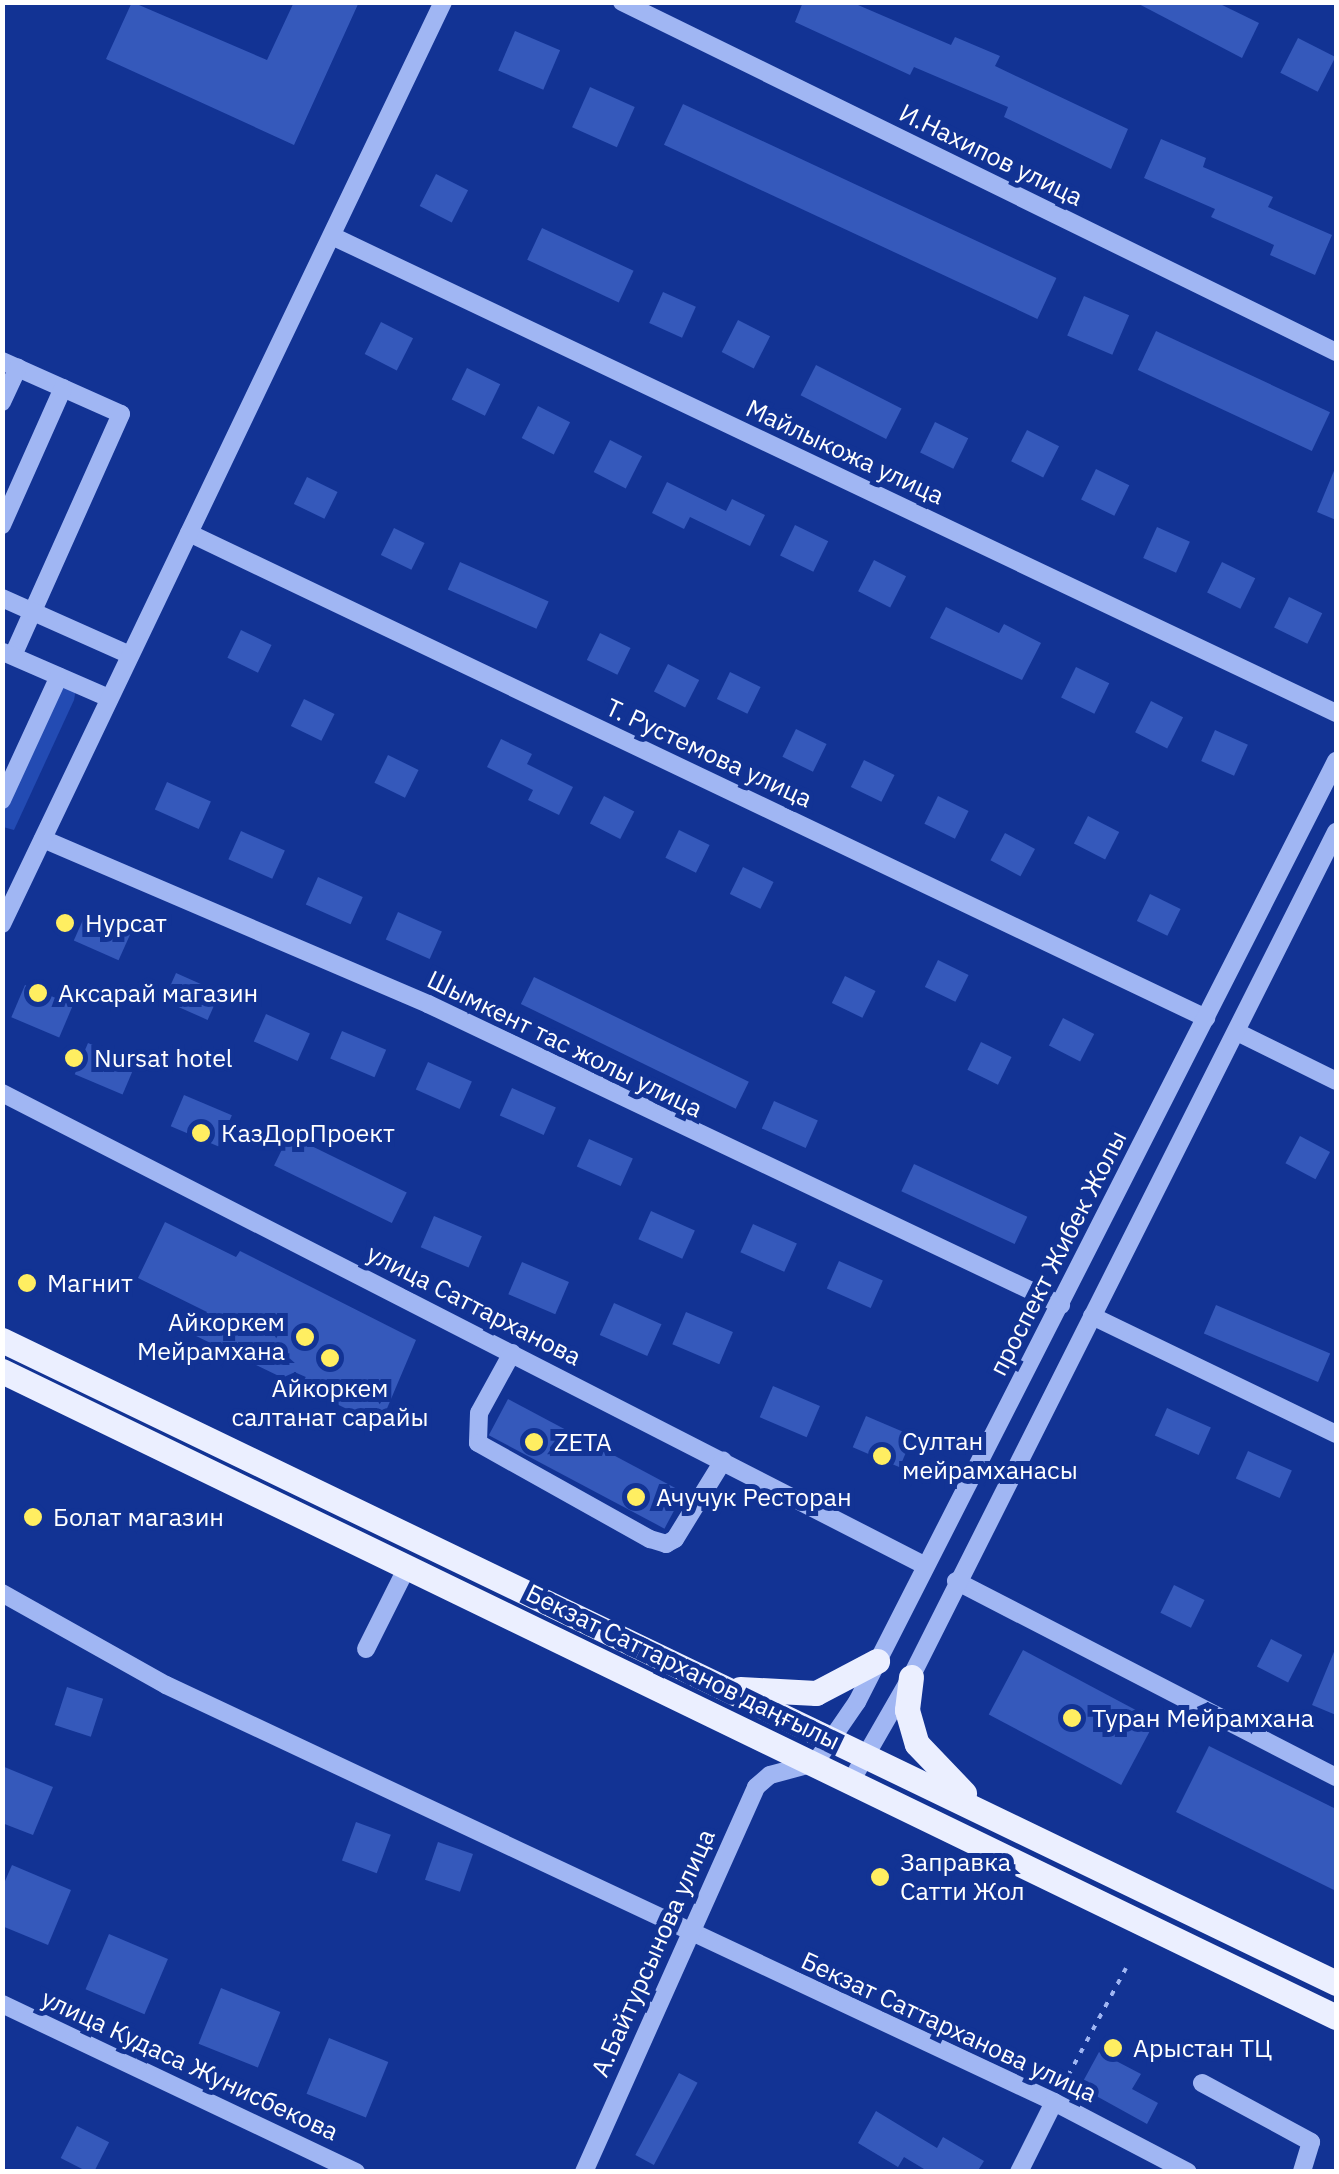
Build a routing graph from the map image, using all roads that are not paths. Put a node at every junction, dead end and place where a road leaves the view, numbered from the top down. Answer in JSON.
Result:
{"nodes":[{"id":1,"x":443,"y":2,"type":"edge"},
{"id":2,"x":622,"y":2,"type":"edge"},
{"id":3,"x":332,"y":236,"type":"junction"},
{"id":4,"x":1336,"y":352,"type":"edge"},
{"id":5,"x":10,"y":365,"type":"edge"},
{"id":6,"x":63,"y":388,"type":"junction"},
{"id":7,"x":2,"y":402,"type":"edge"},
{"id":8,"x":2,"y":525,"type":"edge"},
{"id":9,"x":189,"y":533,"type":"junction"},
{"id":10,"x":2,"y":598,"type":"edge"},
{"id":11,"x":32,"y":612,"type":"junction"},
{"id":12,"x":8,"y":653,"type":"edge"},
{"id":13,"x":130,"y":655,"type":"junction"},
{"id":14,"x":59,"y":676,"type":"junction"},
{"id":15,"x":108,"y":698,"type":"junction"},
{"id":16,"x":1336,"y":713,"type":"edge"},
{"id":17,"x":1336,"y":761,"type":"edge"},
{"id":18,"x":2,"y":800,"type":"edge"},
{"id":19,"x":1336,"y":832,"type":"edge"},
{"id":20,"x":43,"y":839,"type":"junction"},
{"id":21,"x":2,"y":924,"type":"edge"},
{"id":22,"x":1206,"y":1018,"type":"junction"},
{"id":23,"x":1237,"y":1032,"type":"junction"},
{"id":24,"x":1336,"y":1082,"type":"edge"},
{"id":25,"x":2,"y":1093,"type":"edge"},
{"id":26,"x":1061,"y":1305,"type":"junction"},
{"id":27,"x":1092,"y":1316,"type":"junction"},
{"id":28,"x":2,"y":1340,"type":"edge"},
{"id":29,"x":512,"y":1353,"type":"junction"},
{"id":30,"x":2,"y":1371,"type":"edge"},
{"id":31,"x":1336,"y":1434,"type":"edge"},
{"id":32,"x":723,"y":1461,"type":"junction"},
{"id":33,"x":922,"y":1564,"type":"junction"},
{"id":34,"x":407,"y":1567,"type":"junction"},
{"id":35,"x":956,"y":1582,"type":"junction"},
{"id":36,"x":2,"y":1593,"type":"edge"},
{"id":37,"x":366,"y":1649,"type":"dead end"},
{"id":38,"x":876,"y":1661,"type":"junction"},
{"id":39,"x":911,"y":1677,"type":"junction"},
{"id":40,"x":721,"y":1686,"type":"junction"},
{"id":41,"x":835,"y":1741,"type":"junction"},
{"id":42,"x":867,"y":1754,"type":"junction"},
{"id":43,"x":815,"y":1763,"type":"junction"},
{"id":44,"x":1336,"y":1777,"type":"edge"},
{"id":45,"x":850,"y":1783,"type":"junction"},
{"id":46,"x":986,"y":1813,"type":"junction"},
{"id":47,"x":1022,"y":1830,"type":"junction"},
{"id":48,"x":1008,"y":1857,"type":"junction"},
{"id":49,"x":688,"y":1933,"type":"junction"},
{"id":50,"x":1336,"y":1984,"type":"edge"},
{"id":51,"x":2,"y":2004,"type":"edge"},
{"id":52,"x":1336,"y":2017,"type":"edge"},
{"id":53,"x":1202,"y":2083,"type":"dead end"},
{"id":54,"x":1054,"y":2102,"type":"junction"},
{"id":55,"x":348,"y":2170,"type":"edge"},
{"id":56,"x":584,"y":2172,"type":"edge"},
{"id":57,"x":1019,"y":2172,"type":"edge"},
{"id":58,"x":1188,"y":2172,"type":"edge"},
{"id":59,"x":1302,"y":2172,"type":"edge"}],
"edges":[{"from":1,"to":3,"type":"street"},
{"from":2,"to":4,"type":"street","name":"И.Нахипов улица"},
{"from":3,"to":9,"type":"street"},
{"from":3,"to":16,"type":"street","name":"Майлыкожа улица"},
{"from":5,"to":6,"type":"street"},
{"from":5,"to":7,"type":"street"},
{"from":6,"to":8,"type":"street"},
{"from":6,"to":11,"type":"street"},
{"from":9,"to":13,"type":"street"},
{"from":9,"to":22,"type":"street","name":"Т. Рустемова улица"},
{"from":10,"to":11,"type":"street"},
{"from":11,"to":12,"type":"street"},
{"from":11,"to":13,"type":"street"},
{"from":12,"to":14,"type":"street"},
{"from":13,"to":15,"type":"street"},
{"from":14,"to":15,"type":"street"},
{"from":14,"to":18,"type":"street"},
{"from":15,"to":20,"type":"street"},
{"from":17,"to":22,"type":"street","name":"проспект Жибек Жолы"},
{"from":19,"to":23,"type":"street"},
{"from":20,"to":21,"type":"street"},
{"from":20,"to":26,"type":"street","name":"Шымкент тас жолы улица"},
{"from":22,"to":26,"type":"street","name":"проспект Жибек Жолы"},
{"from":23,"to":24,"type":"street"},
{"from":23,"to":27,"type":"street"},
{"from":25,"to":29,"type":"street","name":"улица Саттарханова"},
{"from":26,"to":33,"type":"street","name":"проспект Жибек Жолы"},
{"from":27,"to":31,"type":"street"},
{"from":27,"to":35,"type":"street"},
{"from":28,"to":40,"type":"main road","name":"Бекзат Саттарханов даңғылы"},
{"from":29,"to":32,"type":"street","name":"улица Саттарханова"},
{"from":29,"to":32,"type":"street"},
{"from":30,"to":34,"type":"main road","name":"Бекзат Саттарханов даңғылы"},
{"from":32,"to":33,"type":"street","name":"улица Саттарханова"},
{"from":33,"to":38,"type":"street","name":"проспект Жибек Жолы"},
{"from":34,"to":37,"type":"street"},
{"from":34,"to":43,"type":"main road","name":"Бекзат Саттарханов даңғылы"},
{"from":35,"to":39,"type":"street"},
{"from":35,"to":44,"type":"street"},
{"from":36,"to":49,"type":"street","name":"Бекзат Саттарханова улица"},
{"from":38,"to":40,"type":"main road"},
{"from":38,"to":41,"type":"street","name":"проспект Жибек Жолы"},
{"from":39,"to":42,"type":"street"},
{"from":39,"to":46,"type":"main road"},
{"from":40,"to":41,"type":"main road","name":"Бекзат Саттарханов даңғылы"},
{"from":41,"to":42,"type":"main road","name":"Бекзат Саттарханов даңғылы"},
{"from":41,"to":43,"type":"street","name":"проспект Жибек Жолы"},
{"from":42,"to":45,"type":"street"},
{"from":42,"to":46,"type":"main road","name":"Бекзат Саттарханов даңғылы"},
{"from":43,"to":45,"type":"main road","name":"Бекзат Саттарханов даңғылы"},
{"from":43,"to":49,"type":"street","name":"А.Байтурсынова улица"},
{"from":45,"to":48,"type":"main road","name":"Бекзат Саттарханов даңғылы"},
{"from":46,"to":47,"type":"main road","name":"Бекзат Саттарханов даңғылы"},
{"from":47,"to":48,"type":"main road"},
{"from":47,"to":50,"type":"main road","name":"Бекзат Саттарханов даңғылы"},
{"from":48,"to":52,"type":"main road","name":"Бекзат Саттарханов даңғылы"},
{"from":49,"to":54,"type":"street","name":"Бекзат Саттарханова улица"},
{"from":49,"to":56,"type":"street","name":"А.Байтурсынова улица"},
{"from":51,"to":55,"type":"street","name":"улица Кудаса Жунисбекова"},
{"from":53,"to":59,"type":"street"},
{"from":54,"to":57,"type":"street"},
{"from":54,"to":58,"type":"street","name":"Бекзат Саттарханова улица"}]}
